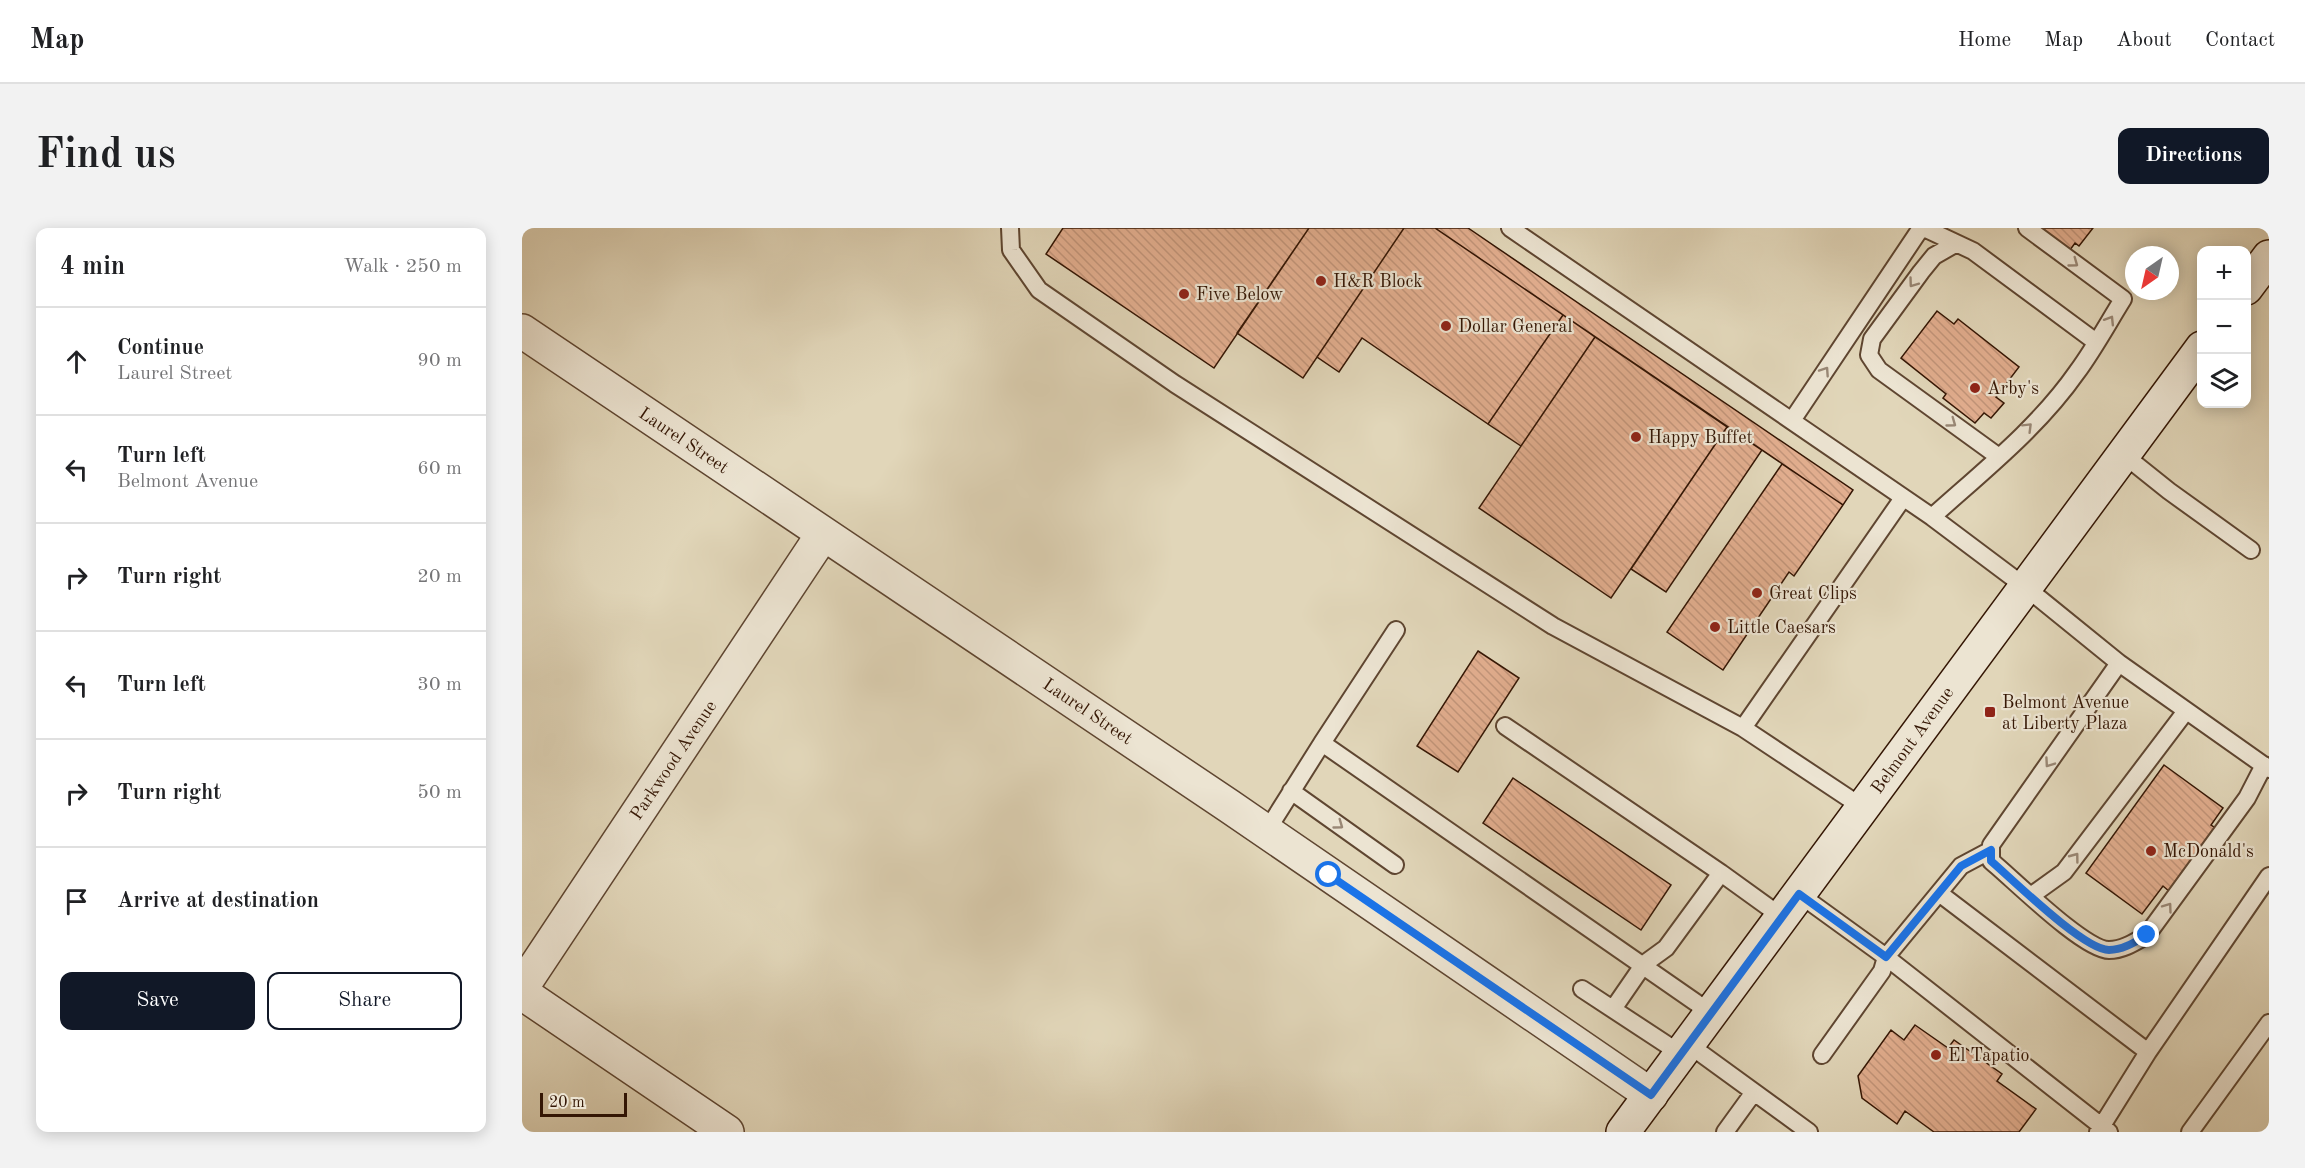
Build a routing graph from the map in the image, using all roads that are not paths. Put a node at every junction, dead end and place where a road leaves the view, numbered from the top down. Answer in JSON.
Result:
{"nodes":[{"id":1,"x":1010,"y":228,"type":"edge"},
{"id":2,"x":1510,"y":228,"type":"edge"},
{"id":3,"x":1923,"y":228,"type":"edge"},
{"id":4,"x":2027,"y":228,"type":"edge"},
{"id":5,"x":1955,"y":244,"type":"junction"},
{"id":6,"x":2268,"y":259,"type":"edge"},
{"id":7,"x":2251,"y":282,"type":"edge"},
{"id":8,"x":522,"y":331,"type":"edge"},
{"id":9,"x":2096,"y":342,"type":"junction"},
{"id":10,"x":2198,"y":354,"type":"edge"},
{"id":11,"x":1793,"y":419,"type":"junction"},
{"id":12,"x":2124,"y":455,"type":"junction"},
{"id":13,"x":1999,"y":457,"type":"junction"},
{"id":14,"x":1903,"y":498,"type":"junction"},
{"id":15,"x":1932,"y":517,"type":"junction"},
{"id":16,"x":823,"y":534,"type":"junction"},
{"id":17,"x":2251,"y":550,"type":"dead end"},
{"id":18,"x":2024,"y":586,"type":"junction"},
{"id":19,"x":1396,"y":630,"type":"dead end"},
{"id":20,"x":2119,"y":663,"type":"junction"},
{"id":21,"x":2186,"y":711,"type":"junction"},
{"id":22,"x":1505,"y":726,"type":"dead end"},
{"id":23,"x":1743,"y":728,"type":"junction"},
{"id":24,"x":1322,"y":743,"type":"junction"},
{"id":25,"x":2267,"y":767,"type":"edge"},
{"id":26,"x":1292,"y":791,"type":"junction"},
{"id":27,"x":1862,"y":807,"type":"junction"},
{"id":28,"x":1266,"y":832,"type":"junction"},
{"id":29,"x":1991,"y":850,"type":"junction"},
{"id":30,"x":1395,"y":865,"type":"dead end"},
{"id":31,"x":1721,"y":873,"type":"junction"},
{"id":32,"x":2269,"y":876,"type":"edge"},
{"id":33,"x":1939,"y":893,"type":"junction"},
{"id":34,"x":2032,"y":895,"type":"junction"},
{"id":35,"x":1790,"y":905,"type":"junction"},
{"id":36,"x":1886,"y":957,"type":"junction"},
{"id":37,"x":1644,"y":964,"type":"junction"},
{"id":38,"x":522,"y":987,"type":"edge"},
{"id":39,"x":1582,"y":989,"type":"dead end"},
{"id":40,"x":522,"y":993,"type":"edge"},
{"id":41,"x":1613,"y":1009,"type":"junction"},
{"id":42,"x":1711,"y":1013,"type":"junction"},
{"id":43,"x":2269,"y":1023,"type":"edge"},
{"id":44,"x":1684,"y":1049,"type":"junction"},
{"id":45,"x":2148,"y":1052,"type":"junction"},
{"id":46,"x":1822,"y":1055,"type":"dead end"},
{"id":47,"x":1754,"y":1092,"type":"junction"},
{"id":48,"x":1651,"y":1095,"type":"junction"},
{"id":49,"x":2103,"y":1130,"type":"edge"},
{"id":50,"x":1625,"y":1131,"type":"edge"},
{"id":51,"x":728,"y":1132,"type":"edge"},
{"id":52,"x":1725,"y":1132,"type":"edge"},
{"id":53,"x":1809,"y":1132,"type":"edge"},
{"id":54,"x":2190,"y":1132,"type":"edge"}],
"edges":[{"from":1,"to":23,"type":"lane"},
{"from":2,"to":11,"type":"lane"},
{"from":3,"to":5,"type":"lane"},
{"from":11,"to":3,"type":"lane","one_way":true},
{"from":4,"to":9,"type":"lane"},
{"from":5,"to":9,"type":"lane"},
{"from":5,"to":13,"type":"lane","one_way":true},
{"from":6,"to":7,"type":"street"},
{"from":8,"to":16,"type":"street","name":"Laurel Street"},
{"from":13,"to":9,"type":"lane","one_way":true},
{"from":10,"to":12,"type":"street","name":"Belmont Avenue"},
{"from":11,"to":14,"type":"lane"},
{"from":12,"to":17,"type":"lane"},
{"from":12,"to":18,"type":"street","name":"Belmont Avenue"},
{"from":13,"to":15,"type":"lane"},
{"from":14,"to":15,"type":"lane"},
{"from":14,"to":23,"type":"lane"},
{"from":15,"to":18,"type":"lane"},
{"from":16,"to":28,"type":"street","name":"Laurel Street"},
{"from":16,"to":38,"type":"street","name":"Parkwood Avenue"},
{"from":18,"to":20,"type":"lane"},
{"from":18,"to":27,"type":"street","name":"Belmont Avenue"},
{"from":19,"to":24,"type":"lane"},
{"from":20,"to":21,"type":"lane"},
{"from":20,"to":29,"type":"lane","one_way":true},
{"from":21,"to":25,"type":"lane"},
{"from":34,"to":21,"type":"lane","one_way":true},
{"from":22,"to":31,"type":"lane"},
{"from":23,"to":27,"type":"lane"},
{"from":24,"to":26,"type":"lane"},
{"from":24,"to":37,"type":"lane"},
{"from":34,"to":25,"type":"lane","one_way":true},
{"from":26,"to":28,"type":"lane"},
{"from":26,"to":30,"type":"lane","one_way":true},
{"from":27,"to":35,"type":"street","name":"Belmont Avenue"},
{"from":28,"to":48,"type":"street","name":"Laurel Street"},
{"from":29,"to":33,"type":"lane"},
{"from":29,"to":34,"type":"lane"},
{"from":31,"to":35,"type":"lane"},
{"from":31,"to":37,"type":"lane"},
{"from":32,"to":45,"type":"lane"},
{"from":33,"to":36,"type":"lane"},
{"from":33,"to":45,"type":"lane"},
{"from":35,"to":36,"type":"lane"},
{"from":35,"to":42,"type":"street","name":"Belmont Avenue"},
{"from":36,"to":46,"type":"lane"},
{"from":36,"to":49,"type":"lane"},
{"from":37,"to":41,"type":"lane"},
{"from":37,"to":42,"type":"lane"},
{"from":39,"to":41,"type":"lane"},
{"from":40,"to":51,"type":"street"},
{"from":41,"to":44,"type":"lane"},
{"from":42,"to":44,"type":"street","name":"Belmont Avenue"},
{"from":43,"to":54,"type":"lane"},
{"from":44,"to":47,"type":"lane"},
{"from":44,"to":48,"type":"street","name":"Belmont Avenue"},
{"from":45,"to":49,"type":"lane"},
{"from":47,"to":52,"type":"lane"},
{"from":47,"to":53,"type":"lane"},
{"from":48,"to":50,"type":"street","name":"Belmont Avenue"}]}
